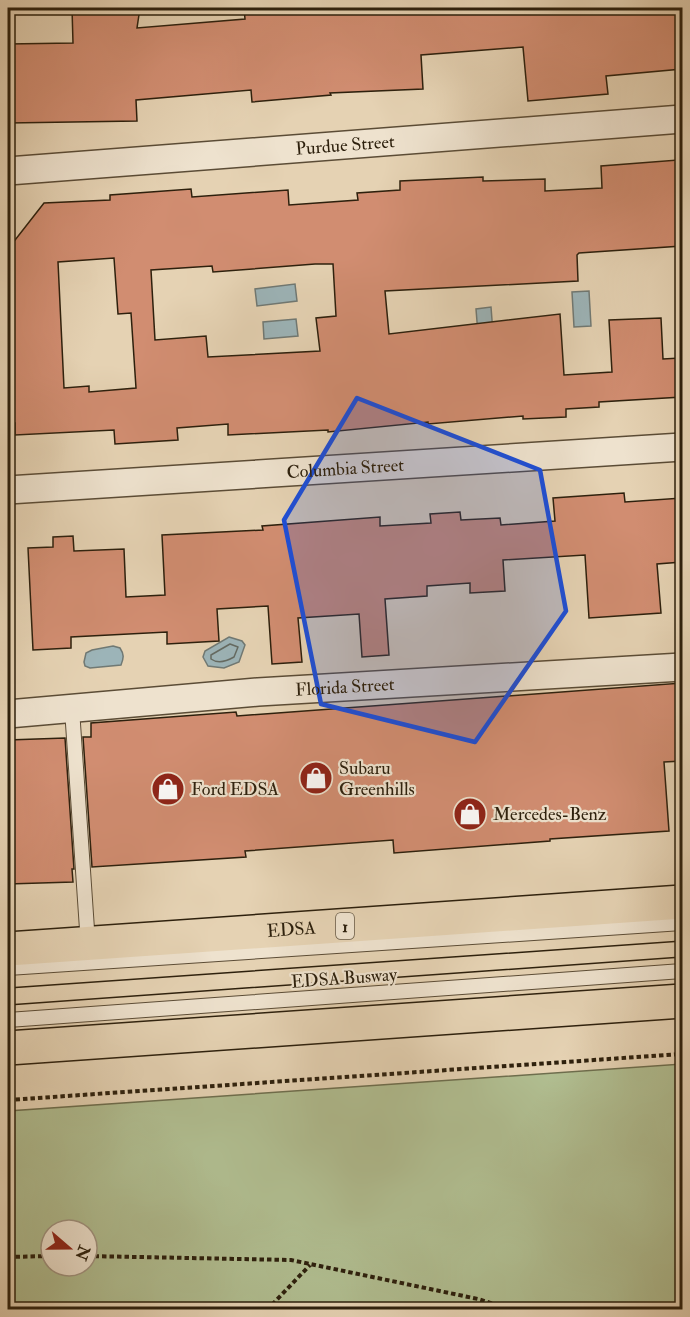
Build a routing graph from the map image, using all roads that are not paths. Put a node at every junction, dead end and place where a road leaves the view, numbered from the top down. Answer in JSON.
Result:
{"nodes":[{"id":1,"x":682,"y":119,"type":"edge"},
{"id":2,"x":8,"y":171,"type":"edge"},
{"id":3,"x":682,"y":447,"type":"edge"},
{"id":4,"x":8,"y":490,"type":"edge"},
{"id":5,"x":682,"y":672,"type":"edge"},
{"id":6,"x":72,"y":709,"type":"junction"},
{"id":7,"x":8,"y":714,"type":"edge"},
{"id":8,"x":682,"y":902,"type":"edge"},
{"id":9,"x":682,"y":922,"type":"edge"},
{"id":10,"x":88,"y":944,"type":"junction"},
{"id":11,"x":8,"y":949,"type":"edge"},
{"id":12,"x":8,"y":968,"type":"edge"},
{"id":13,"x":682,"y":971,"type":"edge"},
{"id":14,"x":682,"y":1001,"type":"edge"},
{"id":15,"x":8,"y":1020,"type":"edge"},
{"id":16,"x":8,"y":1047,"type":"edge"}],
"edges":[{"from":1,"to":2,"type":"street","name":"Purdue Street"},
{"from":3,"to":4,"type":"street","name":"Columbia Street"},
{"from":5,"to":6,"type":"street","name":"Florida Street"},
{"from":6,"to":7,"type":"street","name":"Florida Street"},
{"from":6,"to":10,"type":"lane"},
{"from":8,"to":10,"type":"highway","name":"EDSA","number":"1"},
{"from":9,"to":12,"type":"lane","name":"EDSA Busway"},
{"from":10,"to":11,"type":"highway","name":"EDSA","number":"1"},
{"from":13,"to":15,"type":"lane","name":"EDSA Busway"},
{"from":14,"to":16,"type":"highway"}]}
